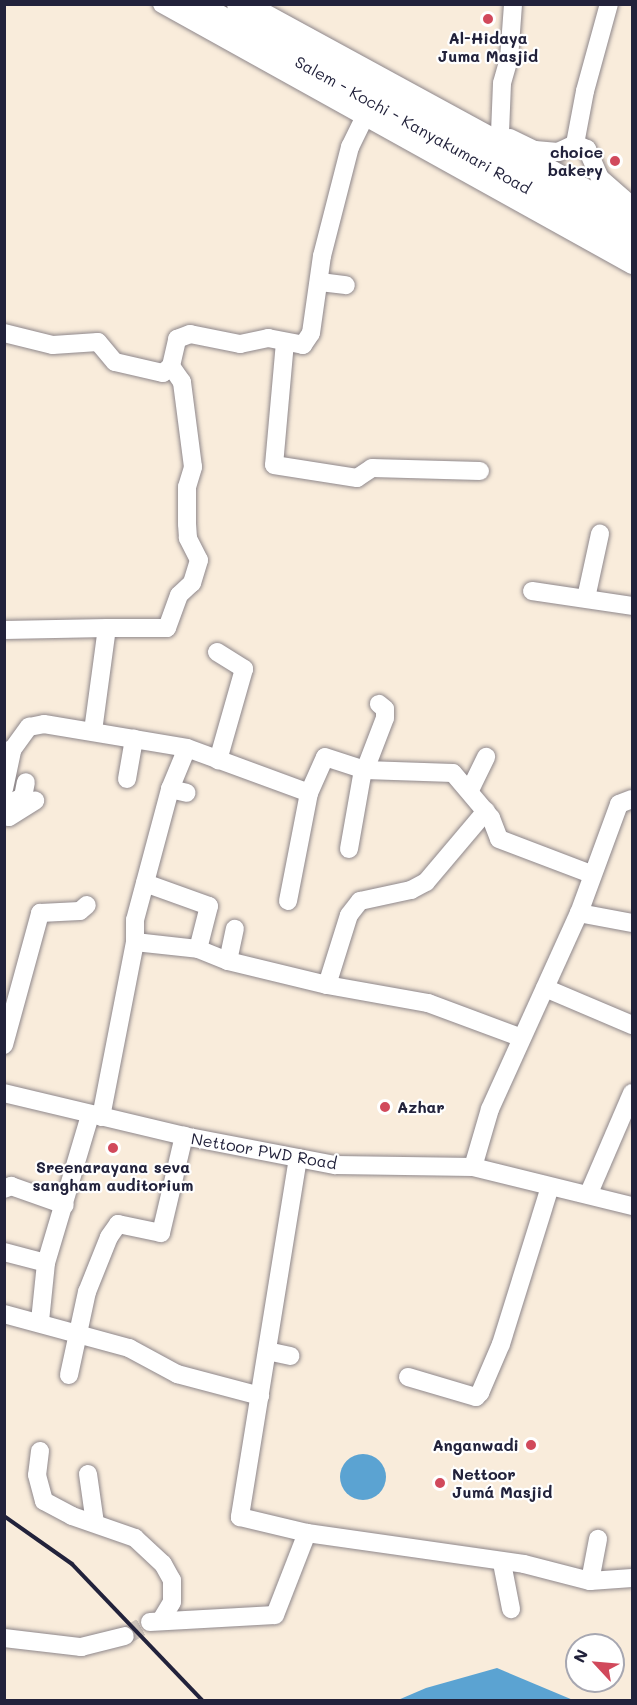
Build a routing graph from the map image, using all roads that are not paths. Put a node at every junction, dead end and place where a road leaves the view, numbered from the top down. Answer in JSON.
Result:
{"nodes":[{"id":1,"x":162,"y":4,"type":"edge"},
{"id":2,"x":193,"y":4,"type":"edge"},
{"id":3,"x":240,"y":4,"type":"edge"},
{"id":4,"x":266,"y":4,"type":"edge"},
{"id":5,"x":513,"y":4,"type":"edge"},
{"id":6,"x":609,"y":4,"type":"edge"},
{"id":7,"x":365,"y":116,"type":"junction"},
{"id":8,"x":500,"y":133,"type":"junction"},
{"id":9,"x":575,"y":144,"type":"junction"},
{"id":10,"x":504,"y":184,"type":"junction"},
{"id":11,"x":633,"y":206,"type":"edge"},
{"id":12,"x":633,"y":218,"type":"edge"},
{"id":13,"x":633,"y":245,"type":"edge"},
{"id":14,"x":633,"y":265,"type":"edge"},
{"id":15,"x":320,"y":282,"type":"junction"},
{"id":16,"x":346,"y":285,"type":"dead end"},
{"id":17,"x":4,"y":333,"type":"edge"},
{"id":18,"x":285,"y":342,"type":"junction"},
{"id":19,"x":171,"y":366,"type":"junction"},
{"id":20,"x":480,"y":471,"type":"dead end"},
{"id":21,"x":600,"y":534,"type":"dead end"},
{"id":22,"x":532,"y":591,"type":"dead end"},
{"id":23,"x":586,"y":598,"type":"junction"},
{"id":24,"x":633,"y":606,"type":"edge"},
{"id":25,"x":107,"y":628,"type":"junction"},
{"id":26,"x":4,"y":630,"type":"edge"},
{"id":27,"x":217,"y":652,"type":"dead end"},
{"id":28,"x":379,"y":704,"type":"dead end"},
{"id":29,"x":93,"y":731,"type":"junction"},
{"id":30,"x":134,"y":739,"type":"junction"},
{"id":31,"x":187,"y":748,"type":"junction"},
{"id":32,"x":8,"y":751,"type":"edge"},
{"id":33,"x":486,"y":757,"type":"dead end"},
{"id":34,"x":218,"y":760,"type":"junction"},
{"id":35,"x":364,"y":770,"type":"junction"},
{"id":36,"x":127,"y":779,"type":"dead end"},
{"id":37,"x":26,"y":782,"type":"dead end"},
{"id":38,"x":4,"y":789,"type":"edge"},
{"id":39,"x":470,"y":790,"type":"junction"},
{"id":40,"x":309,"y":793,"type":"junction"},
{"id":41,"x":633,"y":799,"type":"edge"},
{"id":42,"x":35,"y":801,"type":"dead end"},
{"id":43,"x":4,"y":806,"type":"edge"},
{"id":44,"x":486,"y":811,"type":"junction"},
{"id":45,"x":4,"y":815,"type":"edge"},
{"id":46,"x":349,"y":849,"type":"dead end"},
{"id":47,"x":591,"y":874,"type":"junction"},
{"id":48,"x":145,"y":883,"type":"junction"},
{"id":49,"x":288,"y":901,"type":"dead end"},
{"id":50,"x":87,"y":905,"type":"dead end"},
{"id":51,"x":579,"y":912,"type":"junction"},
{"id":52,"x":633,"y":923,"type":"edge"},
{"id":53,"x":235,"y":928,"type":"dead end"},
{"id":54,"x":135,"y":942,"type":"junction"},
{"id":55,"x":198,"y":950,"type":"junction"},
{"id":56,"x":228,"y":961,"type":"junction"},
{"id":57,"x":327,"y":985,"type":"junction"},
{"id":58,"x":545,"y":988,"type":"junction"},
{"id":59,"x":633,"y":1025,"type":"edge"},
{"id":60,"x":522,"y":1038,"type":"junction"},
{"id":61,"x":4,"y":1045,"type":"edge"},
{"id":62,"x":4,"y":1093,"type":"edge"},
{"id":63,"x":633,"y":1093,"type":"edge"},
{"id":64,"x":95,"y":1116,"type":"junction"},
{"id":65,"x":184,"y":1136,"type":"junction"},
{"id":66,"x":298,"y":1158,"type":"junction"},
{"id":67,"x":473,"y":1167,"type":"junction"},
{"id":68,"x":550,"y":1187,"type":"junction"},
{"id":69,"x":4,"y":1189,"type":"edge"},
{"id":70,"x":590,"y":1193,"type":"junction"},
{"id":71,"x":64,"y":1205,"type":"junction"},
{"id":72,"x":633,"y":1206,"type":"edge"},
{"id":73,"x":4,"y":1252,"type":"edge"},
{"id":74,"x":46,"y":1263,"type":"junction"},
{"id":75,"x":4,"y":1314,"type":"edge"},
{"id":76,"x":39,"y":1321,"type":"junction"},
{"id":77,"x":79,"y":1332,"type":"junction"},
{"id":78,"x":267,"y":1351,"type":"junction"},
{"id":79,"x":290,"y":1356,"type":"dead end"},
{"id":80,"x":69,"y":1375,"type":"dead end"},
{"id":81,"x":408,"y":1377,"type":"dead end"},
{"id":82,"x":260,"y":1396,"type":"junction"},
{"id":83,"x":40,"y":1451,"type":"dead end"},
{"id":84,"x":88,"y":1474,"type":"dead end"},
{"id":85,"x":95,"y":1523,"type":"junction"},
{"id":86,"x":306,"y":1533,"type":"junction"},
{"id":87,"x":598,"y":1539,"type":"dead end"},
{"id":88,"x":502,"y":1563,"type":"junction"},
{"id":89,"x":633,"y":1578,"type":"edge"},
{"id":90,"x":590,"y":1581,"type":"junction"},
{"id":91,"x":510,"y":1609,"type":"dead end"},
{"id":92,"x":125,"y":1636,"type":"tunnel mouth"},
{"id":93,"x":4,"y":1638,"type":"edge"}],
"edges":[{"from":1,"to":7,"type":"street"},
{"from":2,"to":10,"type":"highway","name":"Salem - Kochi - Kanyakumari Road"},
{"from":3,"to":12,"type":"highway","name":"Salem - Kochi - Kanyakumari Road"},
{"from":4,"to":8,"type":"street"},
{"from":5,"to":8,"type":"street"},
{"from":6,"to":9,"type":"street"},
{"from":7,"to":10,"type":"street"},
{"from":7,"to":15,"type":"street"},
{"from":8,"to":9,"type":"street"},
{"from":9,"to":11,"type":"street"},
{"from":10,"to":13,"type":"highway","name":"Salem - Kochi - Kanyakumari Road"},
{"from":10,"to":14,"type":"street"},
{"from":15,"to":16,"type":"street"},
{"from":15,"to":18,"type":"street"},
{"from":17,"to":19,"type":"street"},
{"from":18,"to":19,"type":"street"},
{"from":18,"to":20,"type":"street"},
{"from":19,"to":25,"type":"street"},
{"from":21,"to":23,"type":"street"},
{"from":22,"to":23,"type":"street"},
{"from":23,"to":24,"type":"street"},
{"from":25,"to":26,"type":"street"},
{"from":25,"to":29,"type":"street"},
{"from":27,"to":34,"type":"street"},
{"from":28,"to":35,"type":"street"},
{"from":29,"to":30,"type":"street"},
{"from":29,"to":32,"type":"street"},
{"from":30,"to":31,"type":"street"},
{"from":30,"to":36,"type":"street"},
{"from":31,"to":34,"type":"street"},
{"from":31,"to":48,"type":"street"},
{"from":32,"to":38,"type":"street"},
{"from":33,"to":39,"type":"street"},
{"from":34,"to":40,"type":"street"},
{"from":35,"to":39,"type":"street"},
{"from":35,"to":40,"type":"street"},
{"from":35,"to":46,"type":"street"},
{"from":37,"to":43,"type":"street"},
{"from":39,"to":44,"type":"street"},
{"from":40,"to":49,"type":"street"},
{"from":41,"to":47,"type":"street"},
{"from":42,"to":45,"type":"street"},
{"from":44,"to":47,"type":"street"},
{"from":44,"to":57,"type":"street"},
{"from":47,"to":51,"type":"street"},
{"from":48,"to":54,"type":"street"},
{"from":48,"to":55,"type":"street"},
{"from":50,"to":61,"type":"street"},
{"from":51,"to":52,"type":"street"},
{"from":51,"to":58,"type":"street"},
{"from":53,"to":56,"type":"street"},
{"from":54,"to":55,"type":"street"},
{"from":54,"to":64,"type":"street"},
{"from":55,"to":56,"type":"street"},
{"from":56,"to":57,"type":"street"},
{"from":57,"to":60,"type":"street"},
{"from":58,"to":59,"type":"street"},
{"from":58,"to":60,"type":"street"},
{"from":60,"to":67,"type":"street"},
{"from":62,"to":64,"type":"street","name":"Nettoor PWD Road"},
{"from":63,"to":70,"type":"street"},
{"from":64,"to":65,"type":"street","name":"Nettoor PWD Road"},
{"from":64,"to":71,"type":"street"},
{"from":65,"to":66,"type":"street","name":"Nettoor PWD Road"},
{"from":65,"to":77,"type":"street"},
{"from":66,"to":67,"type":"street","name":"Nettoor PWD Road"},
{"from":66,"to":78,"type":"street"},
{"from":67,"to":68,"type":"street","name":"Nettoor PWD Road"},
{"from":68,"to":70,"type":"street","name":"Nettoor PWD Road"},
{"from":68,"to":81,"type":"street"},
{"from":69,"to":71,"type":"street"},
{"from":70,"to":72,"type":"street","name":"Nettoor PWD Road"},
{"from":71,"to":74,"type":"street"},
{"from":73,"to":74,"type":"street"},
{"from":74,"to":76,"type":"street"},
{"from":75,"to":76,"type":"street"},
{"from":76,"to":77,"type":"street"},
{"from":77,"to":80,"type":"street"},
{"from":77,"to":82,"type":"street"},
{"from":78,"to":79,"type":"street"},
{"from":78,"to":82,"type":"street"},
{"from":82,"to":86,"type":"street"},
{"from":83,"to":85,"type":"street"},
{"from":84,"to":85,"type":"street"},
{"from":85,"to":86,"type":"street"},
{"from":86,"to":88,"type":"street"},
{"from":87,"to":90,"type":"street"},
{"from":88,"to":90,"type":"street"},
{"from":88,"to":91,"type":"street"},
{"from":89,"to":90,"type":"street"},
{"from":92,"to":93,"type":"street"}]}
